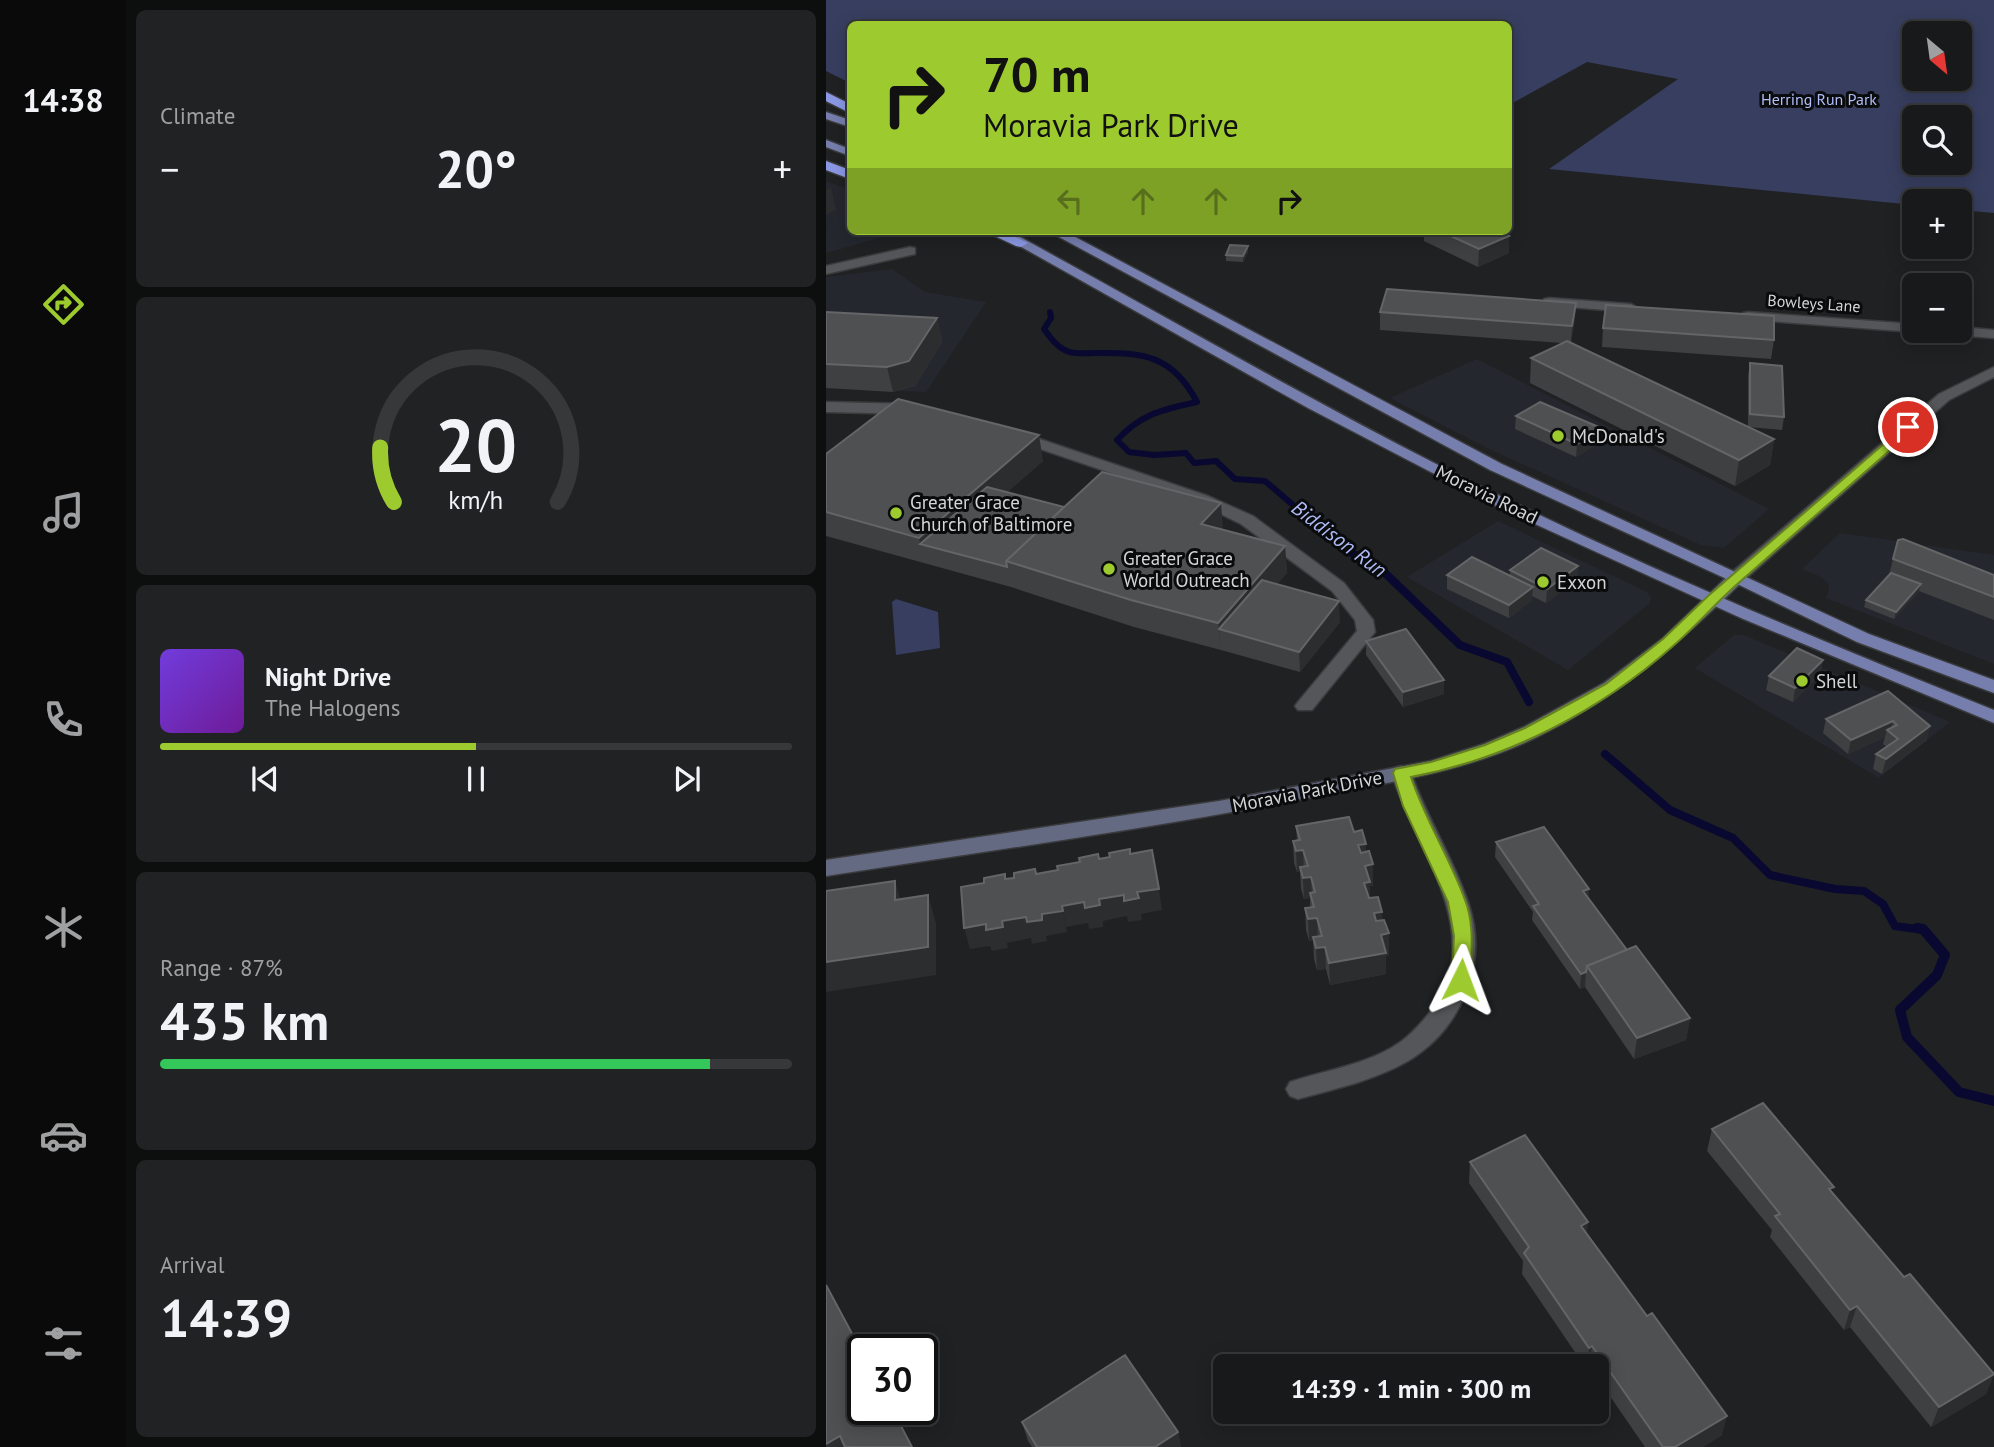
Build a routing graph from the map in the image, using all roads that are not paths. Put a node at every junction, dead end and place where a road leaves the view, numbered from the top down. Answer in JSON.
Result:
{"nodes":[{"id":1,"x":826,"y":96,"type":"edge"},
{"id":2,"x":847,"y":108,"type":"edge"},
{"id":3,"x":826,"y":115,"type":"edge"},
{"id":4,"x":847,"y":123,"type":"edge"},
{"id":5,"x":826,"y":143,"type":"edge"},
{"id":6,"x":847,"y":152,"type":"edge"},
{"id":7,"x":826,"y":165,"type":"edge"},
{"id":8,"x":847,"y":174,"type":"edge"},
{"id":9,"x":1001,"y":235,"type":"edge"},
{"id":10,"x":1006,"y":235,"type":"edge"},
{"id":11,"x":1061,"y":235,"type":"edge"},
{"id":12,"x":1021,"y":243,"type":"junction"},
{"id":13,"x":910,"y":251,"type":"dead end"},
{"id":14,"x":826,"y":270,"type":"edge"},
{"id":15,"x":1535,"y":301,"type":"edge"},
{"id":16,"x":1642,"y":309,"type":"edge"},
{"id":17,"x":1737,"y":315,"type":"edge"},
{"id":18,"x":1902,"y":327,"type":"edge"},
{"id":19,"x":1972,"y":332,"type":"edge"},
{"id":20,"x":1994,"y":334,"type":"edge"},
{"id":21,"x":1994,"y":370,"type":"edge"},
{"id":22,"x":826,"y":407,"type":"edge"},
{"id":23,"x":926,"y":411,"type":"edge"},
{"id":24,"x":999,"y":431,"type":"edge"},
{"id":25,"x":1737,"y":577,"type":"junction"},
{"id":26,"x":1713,"y":599,"type":"junction"},
{"id":27,"x":1994,"y":687,"type":"edge"},
{"id":28,"x":1306,"y":706,"type":"dead end"},
{"id":29,"x":1994,"y":717,"type":"edge"},
{"id":30,"x":1401,"y":773,"type":"junction"},
{"id":31,"x":826,"y":868,"type":"edge"},
{"id":32,"x":1298,"y":1089,"type":"dead end"}],
"edges":[{"from":1,"to":2,"type":"highway"},
{"from":3,"to":4,"type":"main road"},
{"from":5,"to":6,"type":"main road"},
{"from":7,"to":8,"type":"highway"},
{"from":9,"to":12,"type":"highway"},
{"from":10,"to":12,"type":"main road","name":"Moravia Road"},
{"from":11,"to":25,"type":"main road","name":"Moravia Road"},
{"from":12,"to":26,"type":"main road","name":"Moravia Road"},
{"from":13,"to":14,"type":"street"},
{"from":15,"to":16,"type":"street"},
{"from":17,"to":18,"type":"street","name":"Bowleys Lane"},
{"from":19,"to":20,"type":"street"},
{"from":21,"to":25,"type":"street","name":"Moravia Park Drive"},
{"from":22,"to":23,"type":"street"},
{"from":24,"to":28,"type":"street"},
{"from":25,"to":26,"type":"main road","name":"Moravia Park Drive"},
{"from":25,"to":27,"type":"main road","name":"Moravia Road"},
{"from":26,"to":29,"type":"main road","name":"Moravia Road"},
{"from":26,"to":30,"type":"main road","name":"Moravia Park Drive"},
{"from":30,"to":31,"type":"main road","name":"Moravia Park Drive"},
{"from":30,"to":32,"type":"street"}]}
